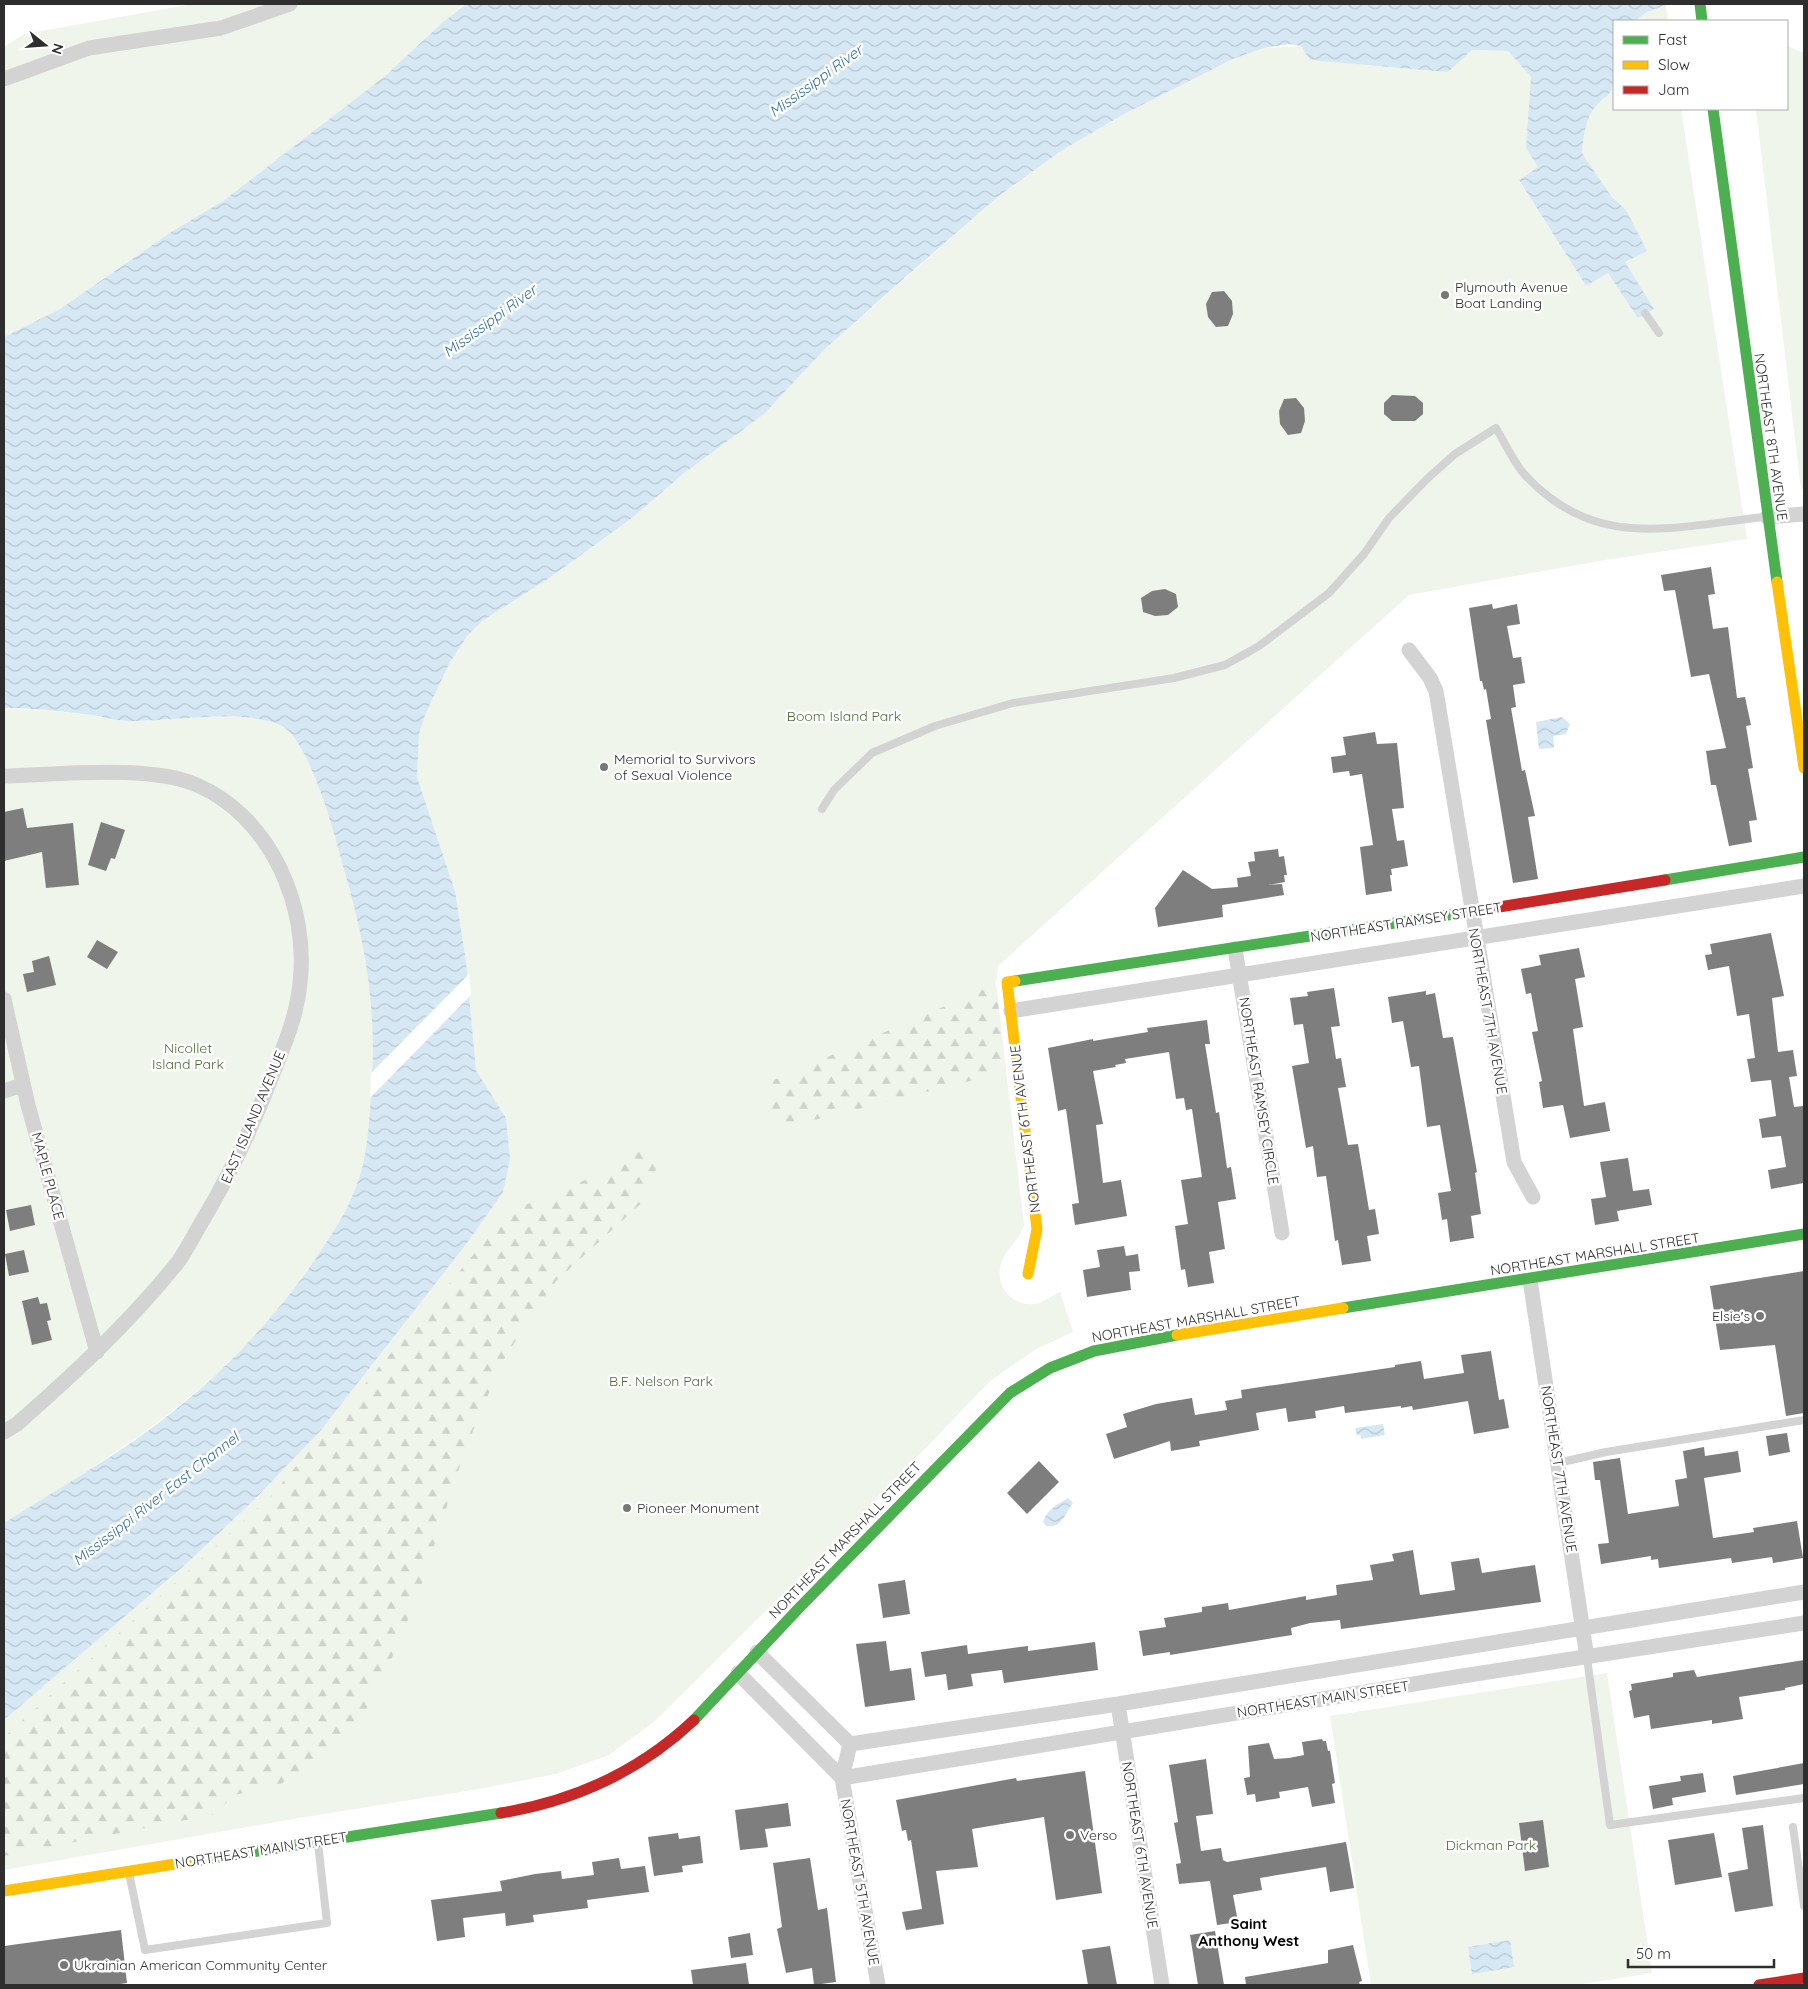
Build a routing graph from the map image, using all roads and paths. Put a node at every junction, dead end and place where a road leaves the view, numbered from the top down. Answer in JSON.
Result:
{"nodes":[{"id":1,"x":290,"y":4,"type":"edge"},
{"id":2,"x":1700,"y":4,"type":"edge"},
{"id":3,"x":1702,"y":20,"type":"edge"},
{"id":4,"x":4,"y":79,"type":"edge"},
{"id":5,"x":1713,"y":110,"type":"edge"},
{"id":6,"x":1646,"y":313,"type":"dead end"},
{"id":7,"x":1659,"y":333,"type":"dead end"},
{"id":8,"x":1804,"y":514,"type":"edge"},
{"id":9,"x":1767,"y":517,"type":"junction"},
{"id":10,"x":1409,"y":650,"type":"dead end"},
{"id":11,"x":1799,"y":693,"type":"edge"},
{"id":12,"x":1804,"y":768,"type":"edge"},
{"id":13,"x":4,"y":776,"type":"edge"},
{"id":14,"x":822,"y":809,"type":"dead end"},
{"id":15,"x":1804,"y":857,"type":"edge"},
{"id":16,"x":1804,"y":886,"type":"edge"},
{"id":17,"x":1471,"y":912,"type":"junction"},
{"id":18,"x":1476,"y":939,"type":"junction"},
{"id":19,"x":1235,"y":949,"type":"junction"},
{"id":20,"x":1240,"y":976,"type":"junction"},
{"id":21,"x":1007,"y":982,"type":"joint"},
{"id":22,"x":4,"y":999,"type":"edge"},
{"id":23,"x":1011,"y":1011,"type":"junction"},
{"id":24,"x":23,"y":1086,"type":"junction"},
{"id":25,"x":4,"y":1090,"type":"edge"},
{"id":26,"x":1533,"y":1197,"type":"dead end"},
{"id":27,"x":1282,"y":1233,"type":"dead end"},
{"id":28,"x":1804,"y":1234,"type":"edge"},
{"id":29,"x":1028,"y":1274,"type":"dead end"},
{"id":30,"x":1530,"y":1280,"type":"junction"},
{"id":31,"x":96,"y":1352,"type":"junction"},
{"id":32,"x":1804,"y":1420,"type":"edge"},
{"id":33,"x":4,"y":1432,"type":"edge"},
{"id":34,"x":1558,"y":1463,"type":"junction"},
{"id":35,"x":1804,"y":1592,"type":"edge"},
{"id":36,"x":1804,"y":1623,"type":"edge"},
{"id":37,"x":1583,"y":1628,"type":"junction"},
{"id":38,"x":757,"y":1652,"type":"junction"},
{"id":39,"x":1587,"y":1658,"type":"junction"},
{"id":40,"x":738,"y":1673,"type":"junction"},
{"id":41,"x":1118,"y":1704,"type":"junction"},
{"id":42,"x":1122,"y":1732,"type":"junction"},
{"id":43,"x":850,"y":1744,"type":"junction"},
{"id":44,"x":842,"y":1778,"type":"junction"},
{"id":45,"x":1804,"y":1798,"type":"edge"},
{"id":46,"x":519,"y":1810,"type":"joint"},
{"id":47,"x":1792,"y":1827,"type":"dead end"},
{"id":48,"x":318,"y":1841,"type":"junction"},
{"id":49,"x":128,"y":1871,"type":"junction"},
{"id":50,"x":4,"y":1891,"type":"edge"},
{"id":51,"x":1804,"y":1906,"type":"edge"},
{"id":52,"x":1804,"y":1978,"type":"edge"},
{"id":53,"x":878,"y":1985,"type":"edge"},
{"id":54,"x":1162,"y":1985,"type":"edge"},
{"id":55,"x":1759,"y":1985,"type":"edge"}],
"edges":[{"from":1,"to":4,"type":"street"},
{"from":2,"to":3,"type":"street"},
{"from":5,"to":9,"type":"street","name":"NORTHEAST 8TH AVENUE"},
{"from":6,"to":7,"type":"lane"},
{"from":8,"to":9,"type":"street"},
{"from":9,"to":11,"type":"street","name":"NORTHEAST 8TH AVENUE"},
{"from":9,"to":14,"type":"lane"},
{"from":10,"to":17,"type":"street","name":"NORTHEAST 7TH AVENUE"},
{"from":11,"to":12,"type":"street","name":"NORTHEAST 8TH AVENUE"},
{"from":13,"to":31,"type":"street","name":"EAST ISLAND AVENUE"},
{"from":15,"to":17,"type":"street","name":"NORTHEAST RAMSEY STREET"},
{"from":16,"to":18,"type":"street","name":"NORTHEAST RAMSEY STREET"},
{"from":17,"to":18,"type":"street","name":"NORTHEAST 7TH AVENUE"},
{"from":17,"to":19,"type":"street","name":"NORTHEAST RAMSEY STREET"},
{"from":18,"to":20,"type":"street","name":"NORTHEAST RAMSEY STREET"},
{"from":18,"to":26,"type":"street","name":"NORTHEAST 7TH AVENUE"},
{"from":19,"to":20,"type":"street","name":"NORTHEAST RAMSEY CIRCLE"},
{"from":19,"to":21,"type":"street","name":"NORTHEAST RAMSEY STREET"},
{"from":20,"to":23,"type":"street","name":"NORTHEAST RAMSEY STREET"},
{"from":20,"to":27,"type":"street","name":"NORTHEAST RAMSEY CIRCLE"},
{"from":21,"to":23,"type":"street","name":"NORTHEAST 6TH AVENUE"},
{"from":22,"to":24,"type":"street","name":"MAPLE PLACE"},
{"from":23,"to":29,"type":"street","name":"NORTHEAST 6TH AVENUE"},
{"from":24,"to":25,"type":"street"},
{"from":24,"to":31,"type":"street","name":"MAPLE PLACE"},
{"from":28,"to":30,"type":"street","name":"NORTHEAST MARSHALL STREET"},
{"from":30,"to":34,"type":"street","name":"NORTHEAST 7TH AVENUE"},
{"from":30,"to":38,"type":"street","name":"NORTHEAST MARSHALL STREET"},
{"from":31,"to":33,"type":"street","name":"EAST ISLAND AVENUE"},
{"from":32,"to":34,"type":"lane"},
{"from":34,"to":37,"type":"street","name":"NORTHEAST 7TH AVENUE"},
{"from":35,"to":37,"type":"street","name":"NORTHEAST MAIN STREET"},
{"from":36,"to":39,"type":"street","name":"NORTHEAST MAIN STREET"},
{"from":37,"to":39,"type":"street","name":"NORTHEAST 7TH AVENUE"},
{"from":37,"to":41,"type":"street","name":"NORTHEAST MAIN STREET"},
{"from":38,"to":40,"type":"street","name":"NORTHEAST MARSHALL STREET"},
{"from":38,"to":43,"type":"street"},
{"from":39,"to":42,"type":"street","name":"NORTHEAST MAIN STREET"},
{"from":39,"to":45,"type":"lane"},
{"from":40,"to":44,"type":"street"},
{"from":40,"to":46,"type":"street","name":"NORTHEAST MARSHALL STREET"},
{"from":41,"to":42,"type":"street","name":"NORTHEAST 6TH AVENUE"},
{"from":41,"to":43,"type":"street","name":"NORTHEAST MAIN STREET"},
{"from":42,"to":44,"type":"street","name":"NORTHEAST MAIN STREET"},
{"from":42,"to":54,"type":"street","name":"NORTHEAST 6TH AVENUE"},
{"from":43,"to":44,"type":"street","name":"NORTHEAST 5TH AVENUE"},
{"from":44,"to":53,"type":"street","name":"NORTHEAST 5TH AVENUE"},
{"from":46,"to":48,"type":"street","name":"NORTHEAST MAIN STREET"},
{"from":47,"to":51,"type":"lane"},
{"from":48,"to":49,"type":"street","name":"NORTHEAST MAIN STREET"},
{"from":48,"to":49,"type":"lane"},
{"from":49,"to":50,"type":"street","name":"NORTHEAST MAIN STREET"},
{"from":52,"to":55,"type":"street"}]}
